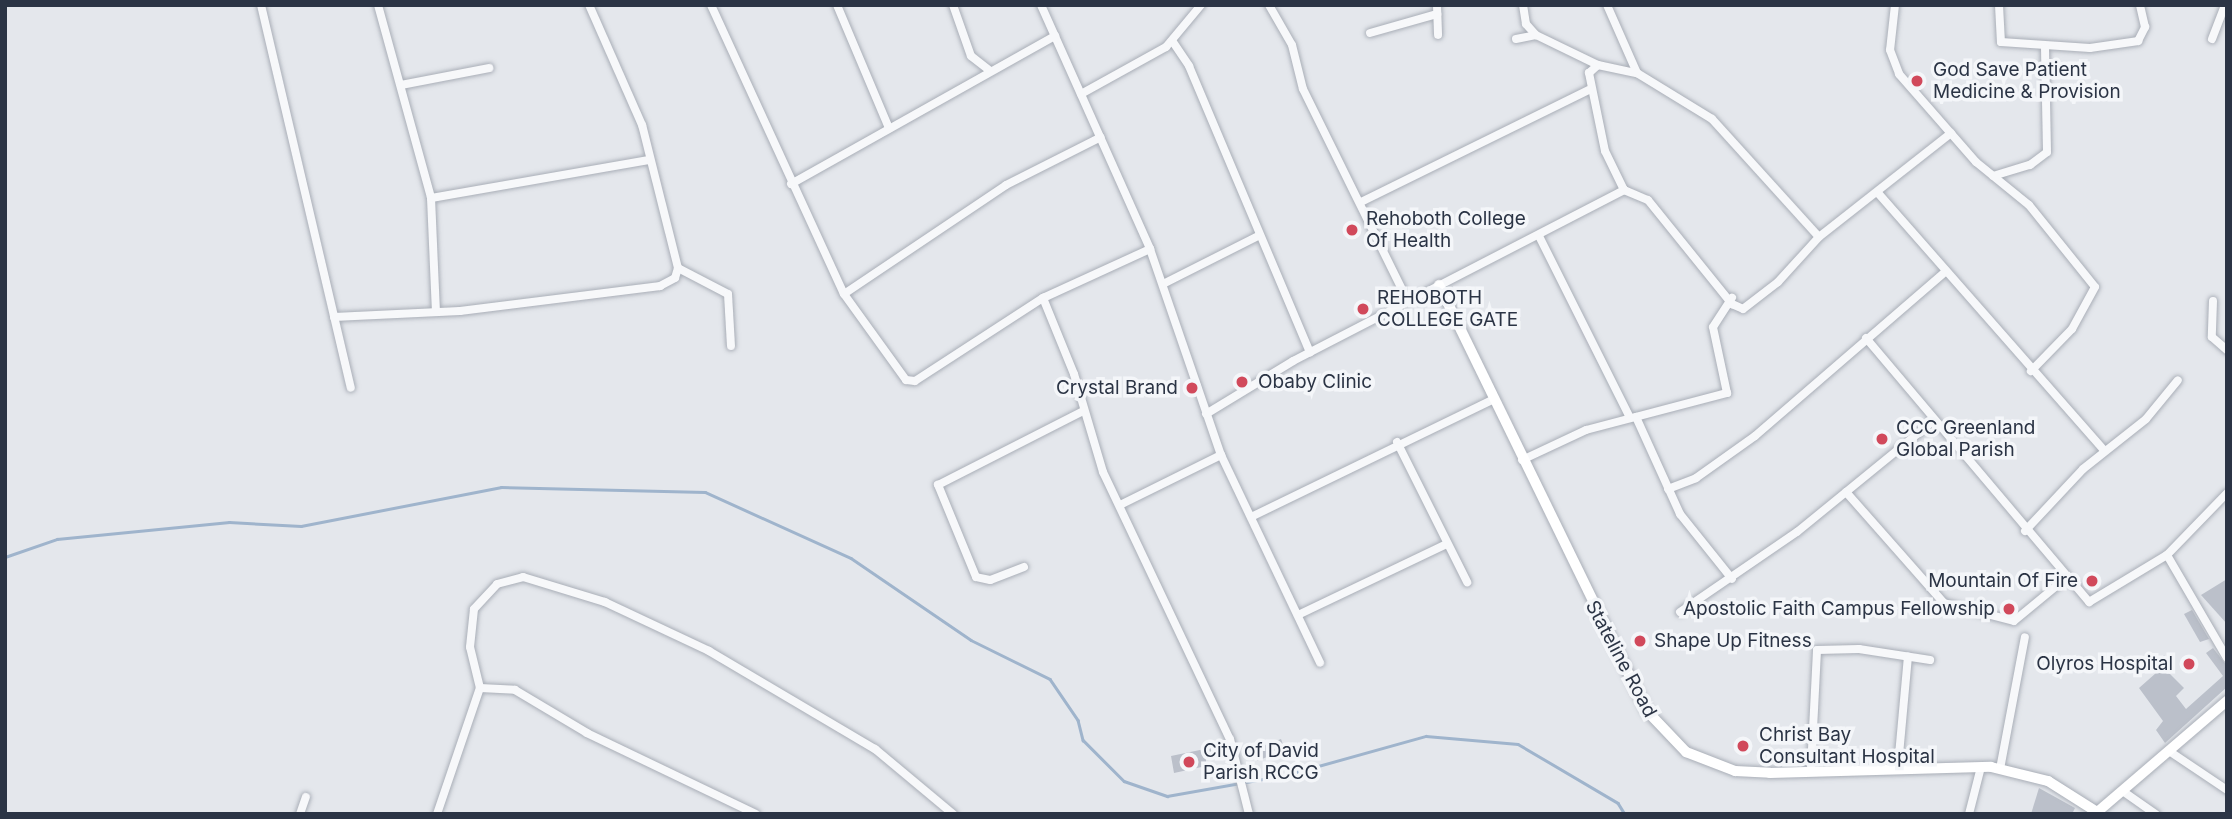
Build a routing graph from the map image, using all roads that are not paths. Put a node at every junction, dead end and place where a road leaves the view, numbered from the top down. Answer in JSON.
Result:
{"nodes":[{"id":1,"x":261,"y":5,"type":"edge"},
{"id":2,"x":378,"y":5,"type":"edge"},
{"id":3,"x":589,"y":5,"type":"edge"},
{"id":4,"x":711,"y":5,"type":"edge"},
{"id":5,"x":837,"y":5,"type":"edge"},
{"id":6,"x":953,"y":5,"type":"edge"},
{"id":7,"x":1041,"y":5,"type":"edge"},
{"id":8,"x":1201,"y":5,"type":"edge"},
{"id":9,"x":1269,"y":5,"type":"edge"},
{"id":10,"x":1523,"y":5,"type":"edge"},
{"id":11,"x":1607,"y":5,"type":"edge"},
{"id":12,"x":1895,"y":5,"type":"edge"},
{"id":13,"x":1999,"y":5,"type":"edge"},
{"id":14,"x":2140,"y":5,"type":"edge"},
{"id":15,"x":2225,"y":5,"type":"edge"},
{"id":16,"x":1437,"y":9,"type":"edge"},
{"id":17,"x":1370,"y":33,"type":"dead end"},
{"id":18,"x":1438,"y":35,"type":"dead end"},
{"id":19,"x":1536,"y":35,"type":"junction"},
{"id":20,"x":1055,"y":36,"type":"junction"},
{"id":21,"x":1516,"y":38,"type":"dead end"},
{"id":22,"x":2212,"y":39,"type":"dead end"},
{"id":23,"x":1173,"y":42,"type":"junction"},
{"id":24,"x":2045,"y":47,"type":"junction"},
{"id":25,"x":1598,"y":65,"type":"junction"},
{"id":26,"x":489,"y":68,"type":"dead end"},
{"id":27,"x":989,"y":70,"type":"junction"},
{"id":28,"x":1637,"y":73,"type":"junction"},
{"id":29,"x":401,"y":85,"type":"junction"},
{"id":30,"x":1589,"y":90,"type":"junction"},
{"id":31,"x":1081,"y":94,"type":"junction"},
{"id":32,"x":889,"y":128,"type":"junction"},
{"id":33,"x":1951,"y":133,"type":"junction"},
{"id":34,"x":1101,"y":137,"type":"junction"},
{"id":35,"x":648,"y":160,"type":"junction"},
{"id":36,"x":1993,"y":176,"type":"junction"},
{"id":37,"x":791,"y":184,"type":"junction"},
{"id":38,"x":1624,"y":190,"type":"junction"},
{"id":39,"x":1878,"y":193,"type":"junction"},
{"id":40,"x":431,"y":198,"type":"junction"},
{"id":41,"x":1361,"y":202,"type":"junction"},
{"id":42,"x":1258,"y":236,"type":"junction"},
{"id":43,"x":1539,"y":236,"type":"junction"},
{"id":44,"x":1819,"y":237,"type":"junction"},
{"id":45,"x":1150,"y":248,"type":"junction"},
{"id":46,"x":678,"y":268,"type":"junction"},
{"id":47,"x":1945,"y":272,"type":"junction"},
{"id":48,"x":1163,"y":284,"type":"junction"},
{"id":49,"x":1439,"y":285,"type":"junction"},
{"id":50,"x":844,"y":294,"type":"junction"},
{"id":51,"x":1043,"y":298,"type":"junction"},
{"id":52,"x":1732,"y":298,"type":"junction"},
{"id":53,"x":1408,"y":301,"type":"junction"},
{"id":54,"x":2213,"y":301,"type":"dead end"},
{"id":55,"x":436,"y":311,"type":"junction"},
{"id":56,"x":334,"y":317,"type":"junction"},
{"id":57,"x":1866,"y":338,"type":"junction"},
{"id":58,"x":732,"y":346,"type":"dead end"},
{"id":59,"x":2227,"y":350,"type":"edge"},
{"id":60,"x":1310,"y":352,"type":"junction"},
{"id":61,"x":2031,"y":372,"type":"junction"},
{"id":62,"x":2178,"y":380,"type":"dead end"},
{"id":63,"x":351,"y":388,"type":"dead end"},
{"id":64,"x":1494,"y":399,"type":"junction"},
{"id":65,"x":1083,"y":411,"type":"junction"},
{"id":66,"x":1206,"y":414,"type":"junction"},
{"id":67,"x":1633,"y":416,"type":"junction"},
{"id":68,"x":1933,"y":421,"type":"junction"},
{"id":69,"x":1397,"y":442,"type":"junction"},
{"id":70,"x":2104,"y":450,"type":"junction"},
{"id":71,"x":1221,"y":455,"type":"junction"},
{"id":72,"x":1522,"y":460,"type":"junction"},
{"id":73,"x":1668,"y":489,"type":"junction"},
{"id":74,"x":1846,"y":492,"type":"junction"},
{"id":75,"x":2227,"y":493,"type":"edge"},
{"id":76,"x":1120,"y":505,"type":"junction"},
{"id":77,"x":1251,"y":517,"type":"junction"},
{"id":78,"x":2025,"y":531,"type":"junction"},
{"id":79,"x":1447,"y":544,"type":"junction"},
{"id":80,"x":2167,"y":555,"type":"junction"},
{"id":81,"x":1024,"y":567,"type":"dead end"},
{"id":82,"x":1732,"y":579,"type":"junction"},
{"id":83,"x":2065,"y":579,"type":"junction"},
{"id":84,"x":1467,"y":582,"type":"dead end"},
{"id":85,"x":1680,"y":612,"type":"dead end"},
{"id":86,"x":1298,"y":615,"type":"junction"},
{"id":87,"x":2025,"y":637,"type":"dead end"},
{"id":88,"x":2224,"y":647,"type":"edge"},
{"id":89,"x":1908,"y":656,"type":"junction"},
{"id":90,"x":2227,"y":658,"type":"edge"},
{"id":91,"x":1930,"y":660,"type":"dead end"},
{"id":92,"x":1320,"y":663,"type":"dead end"},
{"id":93,"x":480,"y":688,"type":"junction"},
{"id":94,"x":2227,"y":701,"type":"edge"},
{"id":95,"x":2169,"y":751,"type":"junction"},
{"id":96,"x":1898,"y":766,"type":"junction"},
{"id":97,"x":1981,"y":767,"type":"junction"},
{"id":98,"x":1811,"y":769,"type":"junction"},
{"id":99,"x":2000,"y":769,"type":"junction"},
{"id":100,"x":2227,"y":790,"type":"edge"},
{"id":101,"x":2124,"y":792,"type":"junction"},
{"id":102,"x":306,"y":797,"type":"dead end"},
{"id":103,"x":2096,"y":813,"type":"edge"},
{"id":104,"x":300,"y":814,"type":"edge"},
{"id":105,"x":437,"y":814,"type":"edge"},
{"id":106,"x":756,"y":814,"type":"edge"},
{"id":107,"x":953,"y":814,"type":"edge"},
{"id":108,"x":1249,"y":814,"type":"edge"},
{"id":109,"x":1969,"y":814,"type":"edge"},
{"id":110,"x":2155,"y":814,"type":"edge"}],
"edges":[{"from":1,"to":56,"type":"street"},
{"from":2,"to":29,"type":"street"},
{"from":3,"to":35,"type":"street"},
{"from":4,"to":37,"type":"street"},
{"from":5,"to":32,"type":"street"},
{"from":6,"to":27,"type":"street"},
{"from":7,"to":20,"type":"street"},
{"from":8,"to":23,"type":"street"},
{"from":9,"to":41,"type":"street"},
{"from":10,"to":19,"type":"street"},
{"from":11,"to":28,"type":"street"},
{"from":12,"to":33,"type":"street"},
{"from":13,"to":24,"type":"street"},
{"from":14,"to":24,"type":"street"},
{"from":15,"to":22,"type":"street"},
{"from":16,"to":17,"type":"street"},
{"from":16,"to":18,"type":"street"},
{"from":19,"to":21,"type":"street"},
{"from":19,"to":25,"type":"street"},
{"from":20,"to":27,"type":"street"},
{"from":20,"to":31,"type":"street"},
{"from":23,"to":31,"type":"street"},
{"from":23,"to":42,"type":"street"},
{"from":24,"to":36,"type":"street"},
{"from":25,"to":28,"type":"street"},
{"from":25,"to":30,"type":"street"},
{"from":26,"to":29,"type":"street"},
{"from":27,"to":32,"type":"street"},
{"from":28,"to":44,"type":"street"},
{"from":29,"to":40,"type":"street"},
{"from":30,"to":38,"type":"street"},
{"from":30,"to":41,"type":"street"},
{"from":31,"to":34,"type":"street"},
{"from":32,"to":37,"type":"street"},
{"from":33,"to":36,"type":"street"},
{"from":33,"to":39,"type":"street"},
{"from":34,"to":45,"type":"street"},
{"from":34,"to":50,"type":"street"},
{"from":35,"to":40,"type":"street"},
{"from":35,"to":46,"type":"street"},
{"from":36,"to":61,"type":"street"},
{"from":37,"to":50,"type":"street"},
{"from":38,"to":43,"type":"street"},
{"from":38,"to":52,"type":"street"},
{"from":39,"to":44,"type":"street"},
{"from":39,"to":47,"type":"street"},
{"from":40,"to":55,"type":"street"},
{"from":41,"to":53,"type":"street"},
{"from":42,"to":48,"type":"street"},
{"from":42,"to":60,"type":"street"},
{"from":43,"to":49,"type":"street"},
{"from":43,"to":67,"type":"street"},
{"from":44,"to":52,"type":"street"},
{"from":45,"to":48,"type":"street"},
{"from":45,"to":51,"type":"street"},
{"from":46,"to":55,"type":"street"},
{"from":46,"to":58,"type":"street"},
{"from":47,"to":57,"type":"street"},
{"from":47,"to":61,"type":"street"},
{"from":48,"to":66,"type":"street"},
{"from":49,"to":53,"type":"street"},
{"from":49,"to":64,"type":"street","name":"Stateline Road"},
{"from":50,"to":51,"type":"street"},
{"from":51,"to":65,"type":"street"},
{"from":52,"to":67,"type":"street"},
{"from":53,"to":60,"type":"street"},
{"from":54,"to":59,"type":"street"},
{"from":55,"to":56,"type":"street"},
{"from":56,"to":63,"type":"street"},
{"from":57,"to":68,"type":"street"},
{"from":57,"to":73,"type":"street"},
{"from":60,"to":66,"type":"street"},
{"from":61,"to":70,"type":"street"},
{"from":62,"to":70,"type":"street"},
{"from":64,"to":69,"type":"street"},
{"from":64,"to":72,"type":"street","name":"Stateline Road"},
{"from":65,"to":76,"type":"street"},
{"from":65,"to":81,"type":"street"},
{"from":66,"to":71,"type":"street"},
{"from":67,"to":72,"type":"street"},
{"from":67,"to":73,"type":"street"},
{"from":68,"to":74,"type":"street"},
{"from":68,"to":78,"type":"street"},
{"from":69,"to":77,"type":"street"},
{"from":69,"to":79,"type":"street"},
{"from":70,"to":78,"type":"street"},
{"from":71,"to":76,"type":"street"},
{"from":71,"to":77,"type":"street"},
{"from":72,"to":98,"type":"street","name":"Stateline Road"},
{"from":73,"to":82,"type":"street"},
{"from":74,"to":82,"type":"street"},
{"from":74,"to":83,"type":"street"},
{"from":75,"to":80,"type":"street"},
{"from":76,"to":108,"type":"street"},
{"from":77,"to":86,"type":"street"},
{"from":78,"to":83,"type":"street"},
{"from":79,"to":84,"type":"street"},
{"from":79,"to":86,"type":"street"},
{"from":80,"to":83,"type":"street"},
{"from":80,"to":88,"type":"street"},
{"from":82,"to":85,"type":"street"},
{"from":86,"to":92,"type":"street"},
{"from":87,"to":99,"type":"street"},
{"from":88,"to":90,"type":"street"},
{"from":89,"to":91,"type":"street"},
{"from":89,"to":96,"type":"street"},
{"from":89,"to":98,"type":"street"},
{"from":93,"to":105,"type":"street"},
{"from":93,"to":106,"type":"street"},
{"from":93,"to":107,"type":"street"},
{"from":94,"to":95,"type":"street"},
{"from":95,"to":100,"type":"street"},
{"from":95,"to":101,"type":"street"},
{"from":96,"to":97,"type":"street","name":"Stateline Road"},
{"from":96,"to":98,"type":"street","name":"Stateline Road"},
{"from":97,"to":99,"type":"street","name":"Stateline Road"},
{"from":97,"to":109,"type":"street"},
{"from":99,"to":103,"type":"street","name":"Stateline Road"},
{"from":101,"to":103,"type":"street"},
{"from":101,"to":110,"type":"street"},
{"from":102,"to":104,"type":"street"}]}
